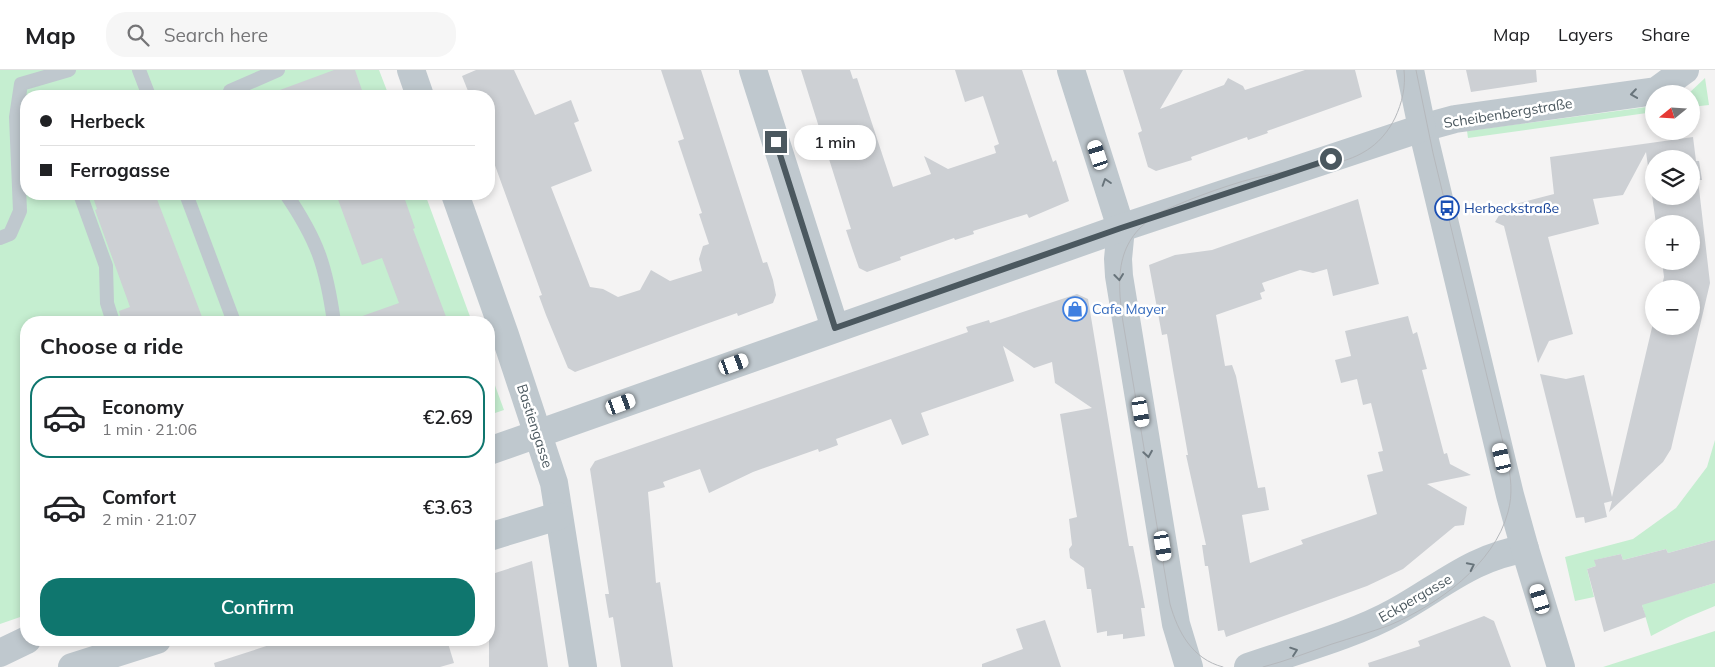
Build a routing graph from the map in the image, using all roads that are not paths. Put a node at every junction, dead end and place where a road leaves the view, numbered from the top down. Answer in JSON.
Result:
{"nodes":[{"id":1,"x":69,"y":70,"type":"edge"},
{"id":2,"x":139,"y":70,"type":"edge"},
{"id":3,"x":278,"y":70,"type":"edge"},
{"id":4,"x":411,"y":70,"type":"edge"},
{"id":5,"x":752,"y":70,"type":"edge"},
{"id":6,"x":1071,"y":70,"type":"edge"},
{"id":7,"x":1410,"y":70,"type":"edge"},
{"id":8,"x":1680,"y":72,"type":"edge"},
{"id":9,"x":20,"y":90,"type":"edge"},
{"id":10,"x":147,"y":90,"type":"edge"},
{"id":11,"x":232,"y":90,"type":"edge"},
{"id":12,"x":418,"y":90,"type":"edge"},
{"id":13,"x":20,"y":91,"type":"edge"},
{"id":14,"x":1422,"y":128,"type":"junction"},
{"id":15,"x":20,"y":133,"type":"edge"},
{"id":16,"x":20,"y":200,"type":"edge"},
{"id":17,"x":82,"y":200,"type":"edge"},
{"id":18,"x":188,"y":200,"type":"edge"},
{"id":19,"x":290,"y":200,"type":"edge"},
{"id":20,"x":457,"y":200,"type":"edge"},
{"id":21,"x":1121,"y":228,"type":"junction"},
{"id":22,"x":0,"y":238,"type":"edge"},
{"id":23,"x":111,"y":316,"type":"edge"},
{"id":24,"x":232,"y":316,"type":"edge"},
{"id":25,"x":333,"y":316,"type":"edge"},
{"id":26,"x":835,"y":328,"type":"junction"},
{"id":27,"x":495,"y":449,"type":"edge"},
{"id":28,"x":558,"y":516,"type":"junction"},
{"id":29,"x":495,"y":535,"type":"edge"},
{"id":30,"x":1524,"y":549,"type":"junction"},
{"id":31,"x":20,"y":643,"type":"edge"},
{"id":32,"x":138,"y":646,"type":"edge"},
{"id":33,"x":0,"y":653,"type":"edge"},
{"id":34,"x":72,"y":667,"type":"edge"},
{"id":35,"x":583,"y":667,"type":"edge"},
{"id":36,"x":1189,"y":667,"type":"edge"},
{"id":37,"x":1248,"y":667,"type":"edge"},
{"id":38,"x":1561,"y":667,"type":"edge"}],
"edges":[{"from":1,"to":9,"type":"lane"},
{"from":2,"to":10,"type":"lane"},
{"from":3,"to":11,"type":"lane"},
{"from":4,"to":12,"type":"street"},
{"from":5,"to":26,"type":"street"},
{"from":21,"to":6,"type":"street","one_way":true},
{"from":7,"to":14,"type":"street"},
{"from":8,"to":14,"type":"street","name":"Scheibenbergstraße","one_way":true},
{"from":13,"to":15,"type":"lane"},
{"from":14,"to":21,"type":"street","name":"Scheibenbergstraße"},
{"from":14,"to":30,"type":"street"},
{"from":16,"to":22,"type":"lane"},
{"from":17,"to":23,"type":"lane"},
{"from":18,"to":24,"type":"lane"},
{"from":19,"to":25,"type":"lane"},
{"from":20,"to":28,"type":"street","name":"Bastiengasse"},
{"from":21,"to":26,"type":"street","name":"Scheibenbergstraße"},
{"from":21,"to":36,"type":"street","one_way":true},
{"from":26,"to":27,"type":"street","name":"Scheibenbergstraße"},
{"from":28,"to":29,"type":"street"},
{"from":28,"to":35,"type":"street","name":"Bastiengasse"},
{"from":37,"to":30,"type":"street","name":"Eckpergasse","one_way":true},
{"from":30,"to":38,"type":"street"},
{"from":31,"to":33,"type":"street"},
{"from":32,"to":34,"type":"street"}]}
